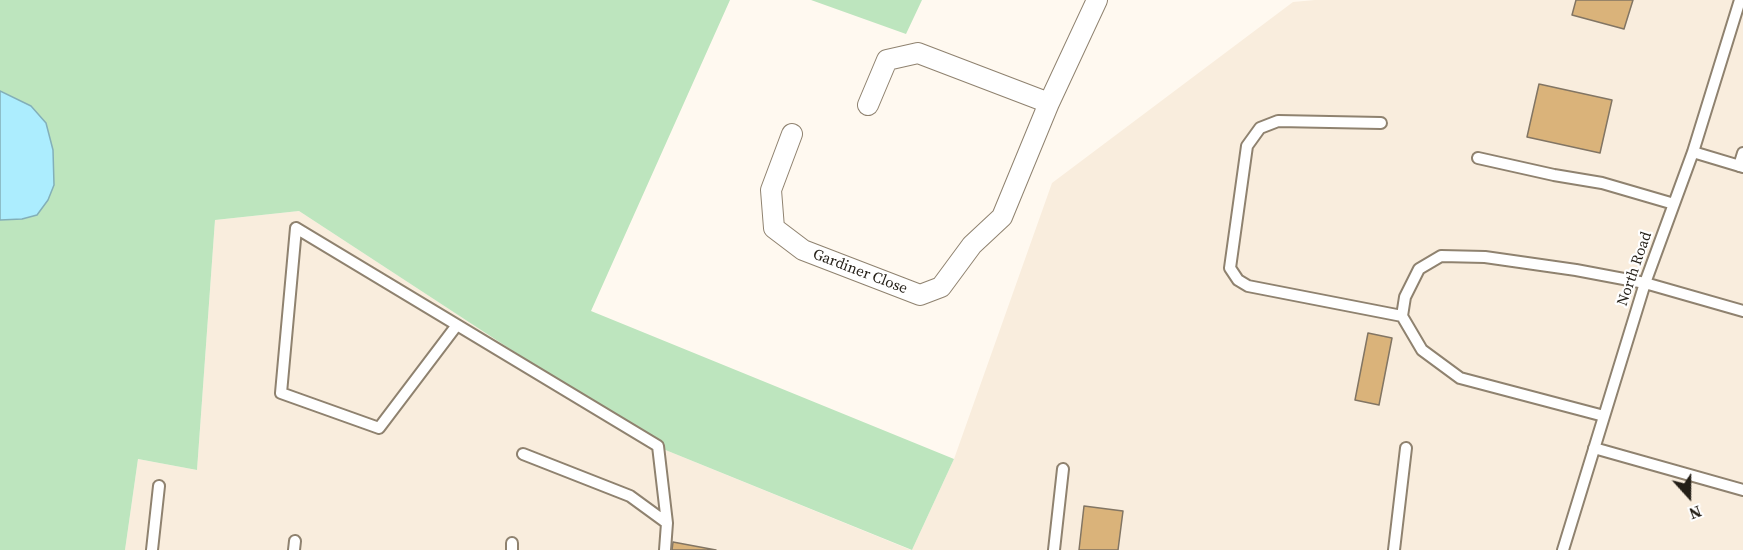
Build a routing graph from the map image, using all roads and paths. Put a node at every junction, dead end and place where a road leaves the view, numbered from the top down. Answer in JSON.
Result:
{"nodes":[{"id":1,"x":1097,"y":0,"type":"edge"},
{"id":2,"x":1740,"y":0,"type":"edge"},
{"id":3,"x":1049,"y":103,"type":"junction"},
{"id":4,"x":868,"y":105,"type":"dead end"},
{"id":5,"x":1381,"y":123,"type":"dead end"},
{"id":6,"x":792,"y":134,"type":"dead end"},
{"id":7,"x":1693,"y":152,"type":"junction"},
{"id":8,"x":1743,"y":153,"type":"edge"},
{"id":9,"x":1478,"y":158,"type":"dead end"},
{"id":10,"x":1741,"y":166,"type":"edge"},
{"id":11,"x":1674,"y":204,"type":"junction"},
{"id":12,"x":1645,"y":283,"type":"junction"},
{"id":13,"x":1743,"y":311,"type":"edge"},
{"id":14,"x":1402,"y":316,"type":"junction"},
{"id":15,"x":458,"y":325,"type":"junction"},
{"id":16,"x":1604,"y":416,"type":"junction"},
{"id":17,"x":1406,"y":448,"type":"dead end"},
{"id":18,"x":1594,"y":448,"type":"junction"},
{"id":19,"x":523,"y":454,"type":"dead end"},
{"id":20,"x":1063,"y":469,"type":"dead end"},
{"id":21,"x":159,"y":486,"type":"dead end"},
{"id":22,"x":1743,"y":490,"type":"edge"},
{"id":23,"x":667,"y":523,"type":"junction"},
{"id":24,"x":152,"y":550,"type":"edge"},
{"id":25,"x":665,"y":550,"type":"edge"},
{"id":26,"x":1054,"y":550,"type":"edge"},
{"id":27,"x":1394,"y":550,"type":"edge"},
{"id":28,"x":1563,"y":550,"type":"edge"}],
"edges":[{"from":1,"to":3,"type":"street","name":"Gardiner Close"},
{"from":2,"to":7,"type":"lane","name":"North Road"},
{"from":3,"to":4,"type":"street"},
{"from":3,"to":6,"type":"street","name":"Gardiner Close"},
{"from":5,"to":14,"type":"lane"},
{"from":7,"to":10,"type":"lane"},
{"from":7,"to":11,"type":"lane","name":"North Road"},
{"from":8,"to":10,"type":"lane"},
{"from":9,"to":11,"type":"lane"},
{"from":11,"to":12,"type":"lane","name":"North Road"},
{"from":12,"to":13,"type":"lane"},
{"from":12,"to":14,"type":"lane"},
{"from":12,"to":16,"type":"lane","name":"North Road"},
{"from":14,"to":16,"type":"lane"},
{"from":15,"to":15,"type":"lane"},
{"from":15,"to":23,"type":"lane"},
{"from":16,"to":18,"type":"lane","name":"North Road"},
{"from":17,"to":27,"type":"lane"},
{"from":18,"to":22,"type":"lane"},
{"from":18,"to":28,"type":"lane","name":"North Road"},
{"from":19,"to":23,"type":"lane"},
{"from":20,"to":26,"type":"lane"},
{"from":21,"to":24,"type":"lane"},
{"from":23,"to":25,"type":"lane"}]}
